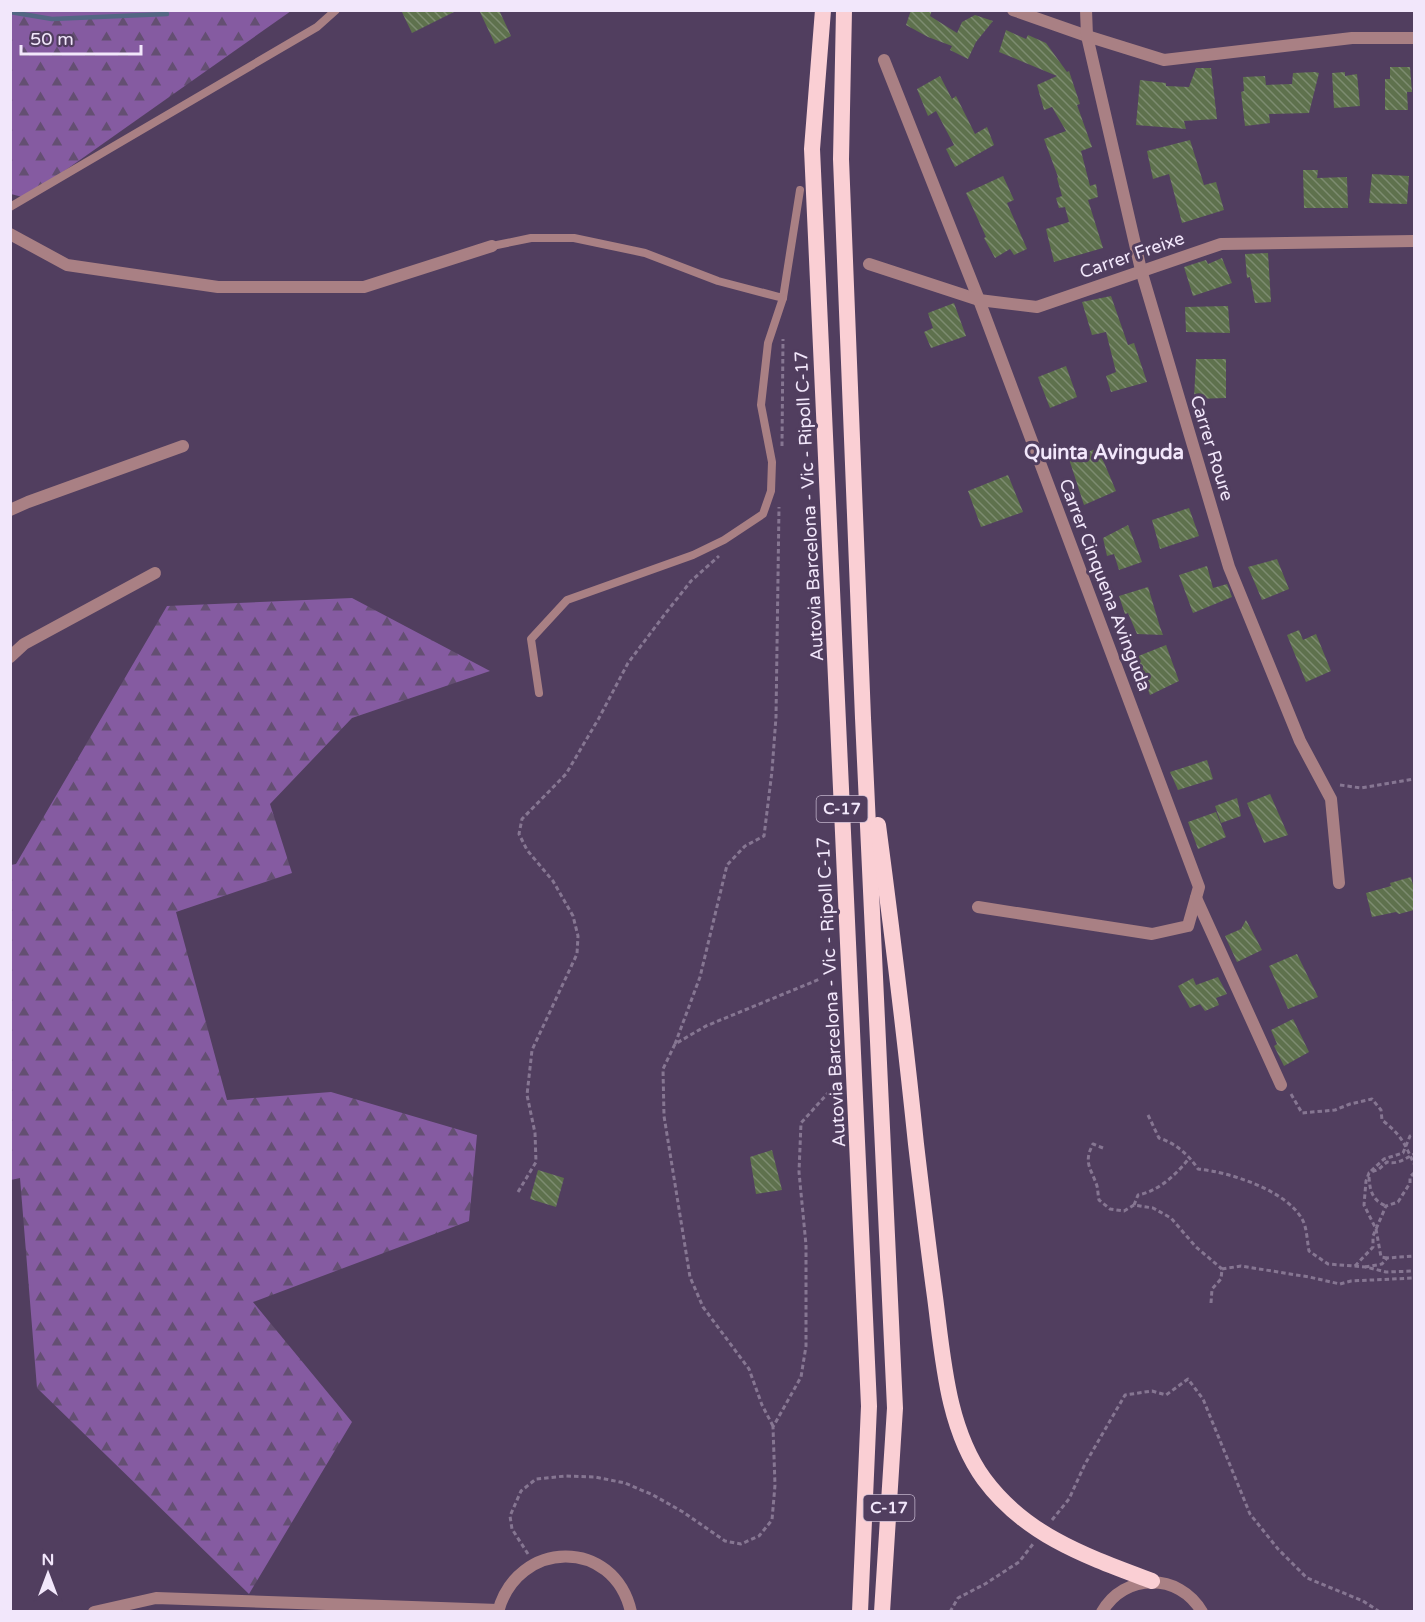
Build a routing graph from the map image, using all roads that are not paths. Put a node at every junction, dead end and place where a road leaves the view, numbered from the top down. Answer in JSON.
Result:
{"nodes":[{"id":1,"x":336,"y":10,"type":"edge"},
{"id":2,"x":824,"y":10,"type":"edge"},
{"id":3,"x":844,"y":10,"type":"edge"},
{"id":4,"x":1013,"y":10,"type":"edge"},
{"id":5,"x":1086,"y":10,"type":"edge"},
{"id":6,"x":1087,"y":36,"type":"junction"},
{"id":7,"x":1414,"y":38,"type":"edge"},
{"id":8,"x":884,"y":60,"type":"dead end"},
{"id":9,"x":800,"y":190,"type":"dead end"},
{"id":10,"x":10,"y":207,"type":"edge"},
{"id":11,"x":10,"y":234,"type":"edge"},
{"id":12,"x":1414,"y":241,"type":"edge"},
{"id":13,"x":492,"y":246,"type":"joint"},
{"id":14,"x":869,"y":264,"type":"dead end"},
{"id":15,"x":1141,"y":270,"type":"junction"},
{"id":16,"x":783,"y":298,"type":"junction"},
{"id":17,"x":979,"y":300,"type":"junction"},
{"id":18,"x":183,"y":446,"type":"dead end"},
{"id":19,"x":10,"y":510,"type":"edge"},
{"id":20,"x":155,"y":573,"type":"dead end"},
{"id":21,"x":10,"y":657,"type":"edge"},
{"id":22,"x":539,"y":693,"type":"dead end"},
{"id":23,"x":863,"y":717,"type":"junction"},
{"id":24,"x":1339,"y":882,"type":"dead end"},
{"id":25,"x":1196,"y":897,"type":"junction"},
{"id":26,"x":978,"y":907,"type":"dead end"},
{"id":27,"x":1281,"y":1085,"type":"road end"},
{"id":28,"x":1152,"y":1581,"type":"junction"},
{"id":29,"x":860,"y":1610,"type":"edge"},
{"id":30,"x":882,"y":1610,"type":"edge"},
{"id":31,"x":94,"y":1611,"type":"edge"},
{"id":32,"x":498,"y":1611,"type":"edge"},
{"id":33,"x":631,"y":1611,"type":"edge"},
{"id":34,"x":1102,"y":1611,"type":"edge"},
{"id":35,"x":1202,"y":1611,"type":"edge"}],
"edges":[{"from":1,"to":10,"type":"lane"},
{"from":2,"to":29,"type":"highway","name":"Autovia Barcelona - Vic - Ripoll C-17","number":"C-17"},
{"from":3,"to":23,"type":"highway","number":"C-17"},
{"from":4,"to":6,"type":"street"},
{"from":5,"to":6,"type":"street","name":"Carrer Roure"},
{"from":6,"to":7,"type":"street"},
{"from":6,"to":15,"type":"street","name":"Carrer Roure"},
{"from":8,"to":17,"type":"street","name":"Carrer Cinquena Avinguda"},
{"from":9,"to":16,"type":"lane"},
{"from":11,"to":13,"type":"street"},
{"from":12,"to":15,"type":"street","name":"Carrer Freixe"},
{"from":13,"to":16,"type":"lane"},
{"from":14,"to":17,"type":"street","name":"Carrer Freixe"},
{"from":15,"to":17,"type":"street","name":"Carrer Freixe"},
{"from":15,"to":24,"type":"street","name":"Carrer Roure"},
{"from":16,"to":22,"type":"lane"},
{"from":17,"to":25,"type":"street","name":"Carrer Cinquena Avinguda"},
{"from":18,"to":19,"type":"street"},
{"from":20,"to":21,"type":"street"},
{"from":23,"to":28,"type":"highway"},
{"from":23,"to":30,"type":"highway","number":"C-17"},
{"from":25,"to":26,"type":"street","name":"Carrer Cinquena Avinguda"},
{"from":25,"to":27,"type":"street"},
{"from":28,"to":34,"type":"street"},
{"from":28,"to":35,"type":"street"},
{"from":31,"to":32,"type":"street"},
{"from":32,"to":33,"type":"street"}]}
